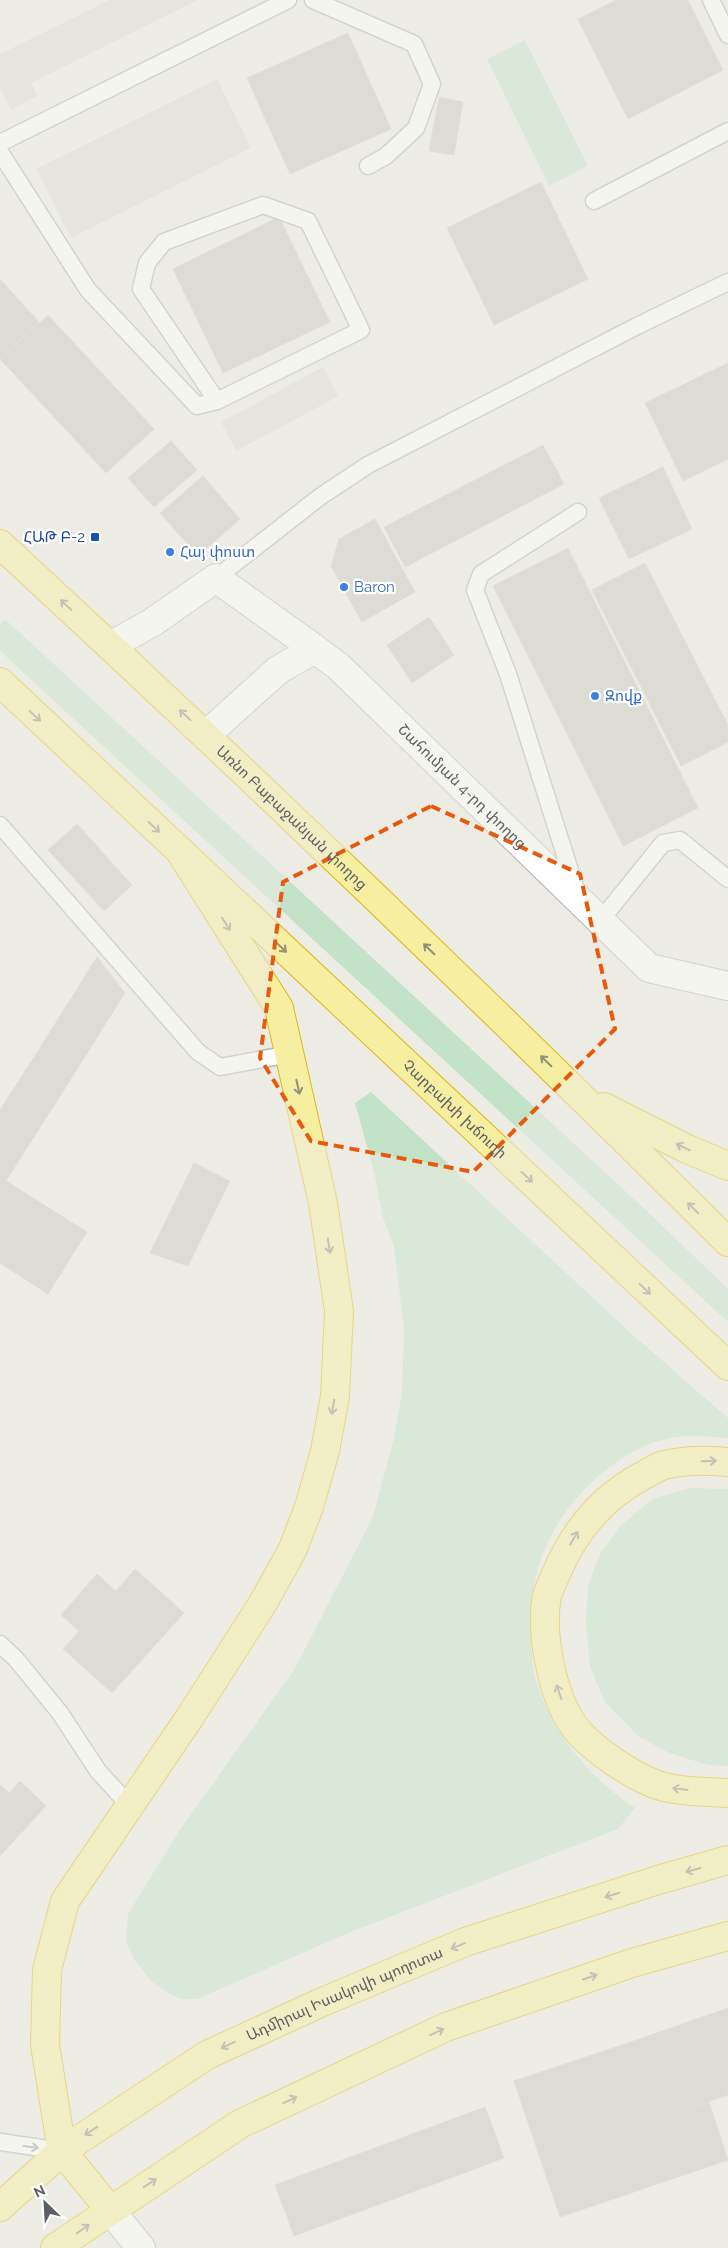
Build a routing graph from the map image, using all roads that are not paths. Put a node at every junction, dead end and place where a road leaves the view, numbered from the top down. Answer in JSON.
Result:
{"nodes":[{"id":1,"x":288,"y":0,"type":"edge"},
{"id":2,"x":314,"y":0,"type":"edge"},
{"id":3,"x":715,"y":1,"type":"edge"},
{"id":4,"x":728,"y":35,"type":"edge"},
{"id":5,"x":728,"y":131,"type":"edge"},
{"id":6,"x":0,"y":143,"type":"edge"},
{"id":7,"x":0,"y":152,"type":"edge"},
{"id":8,"x":368,"y":166,"type":"dead end"},
{"id":9,"x":594,"y":201,"type":"dead end"},
{"id":10,"x":728,"y":282,"type":"edge"},
{"id":11,"x":217,"y":401,"type":"junction"},
{"id":12,"x":578,"y":512,"type":"dead end"},
{"id":13,"x":0,"y":544,"type":"edge"},
{"id":14,"x":216,"y":578,"type":"junction"},
{"id":15,"x":110,"y":646,"type":"junction"},
{"id":16,"x":315,"y":649,"type":"junction"},
{"id":17,"x":0,"y":682,"type":"edge"},
{"id":18,"x":206,"y":735,"type":"junction"},
{"id":19,"x":0,"y":825,"type":"edge"},
{"id":20,"x":181,"y":853,"type":"junction"},
{"id":21,"x":728,"y":879,"type":"edge"},
{"id":22,"x":579,"y":900,"type":"junction"},
{"id":23,"x":600,"y":922,"type":"junction"},
{"id":24,"x":728,"y":986,"type":"edge"},
{"id":25,"x":290,"y":1054,"type":"junction"},
{"id":26,"x":581,"y":1095,"type":"junction"},
{"id":27,"x":728,"y":1166,"type":"edge"},
{"id":28,"x":728,"y":1242,"type":"edge"},
{"id":29,"x":728,"y":1366,"type":"edge"},
{"id":30,"x":728,"y":1462,"type":"edge"},
{"id":31,"x":0,"y":1644,"type":"edge"},
{"id":32,"x":728,"y":1793,"type":"edge"},
{"id":33,"x":130,"y":1806,"type":"junction"},
{"id":34,"x":728,"y":1860,"type":"edge"},
{"id":35,"x":728,"y":1936,"type":"edge"},
{"id":36,"x":0,"y":2142,"type":"edge"},
{"id":37,"x":62,"y":2151,"type":"junction"},
{"id":38,"x":0,"y":2207,"type":"edge"},
{"id":39,"x":110,"y":2210,"type":"junction"},
{"id":40,"x":55,"y":2248,"type":"edge"},
{"id":41,"x":141,"y":2248,"type":"edge"}],
"edges":[{"from":1,"to":6,"type":"lane"},
{"from":2,"to":8,"type":"lane"},
{"from":3,"to":4,"type":"lane"},
{"from":5,"to":9,"type":"lane"},
{"from":7,"to":11,"type":"lane"},
{"from":10,"to":14,"type":"lane"},
{"from":11,"to":11,"type":"lane"},
{"from":12,"to":22,"type":"lane"},
{"from":15,"to":13,"type":"highway","name":"Առնո Բաբաջանյան փողոց","one_way":true},
{"from":14,"to":15,"type":"street"},
{"from":14,"to":16,"type":"street","name":"Շահումյան 4-րդ փողոց"},
{"from":18,"to":15,"type":"highway","name":"Առնո Բաբաջանյան փողոց","one_way":true},
{"from":16,"to":18,"type":"street"},
{"from":16,"to":22,"type":"street","name":"Շահումյան 4-րդ փողոց"},
{"from":17,"to":20,"type":"highway","one_way":true},
{"from":26,"to":18,"type":"highway","name":"Առնո Բաբաջանյան փողոց","one_way":true},
{"from":19,"to":25,"type":"lane"},
{"from":20,"to":25,"type":"highway","one_way":true},
{"from":20,"to":29,"type":"highway","name":"Չարբախի խճուղի","one_way":true},
{"from":21,"to":23,"type":"lane"},
{"from":22,"to":23,"type":"street","name":"Շահումյան 4-րդ փողոց"},
{"from":23,"to":24,"type":"street","name":"Շահումյան 4-րդ փողոց"},
{"from":25,"to":33,"type":"highway","one_way":true},
{"from":27,"to":26,"type":"highway","one_way":true},
{"from":28,"to":26,"type":"highway","one_way":true},
{"from":32,"to":30,"type":"highway","one_way":true},
{"from":31,"to":33,"type":"lane"},
{"from":33,"to":37,"type":"highway"},
{"from":34,"to":37,"type":"highway","name":"Ադմիրալ Իսակովի պողոտա","one_way":true},
{"from":39,"to":35,"type":"highway","one_way":true},
{"from":36,"to":37,"type":"lane","one_way":true},
{"from":37,"to":38,"type":"highway","name":"Ադմիրալ Իսակովի պողոտա"},
{"from":37,"to":39,"type":"highway"},
{"from":40,"to":39,"type":"highway","one_way":true},
{"from":39,"to":41,"type":"street"}]}
